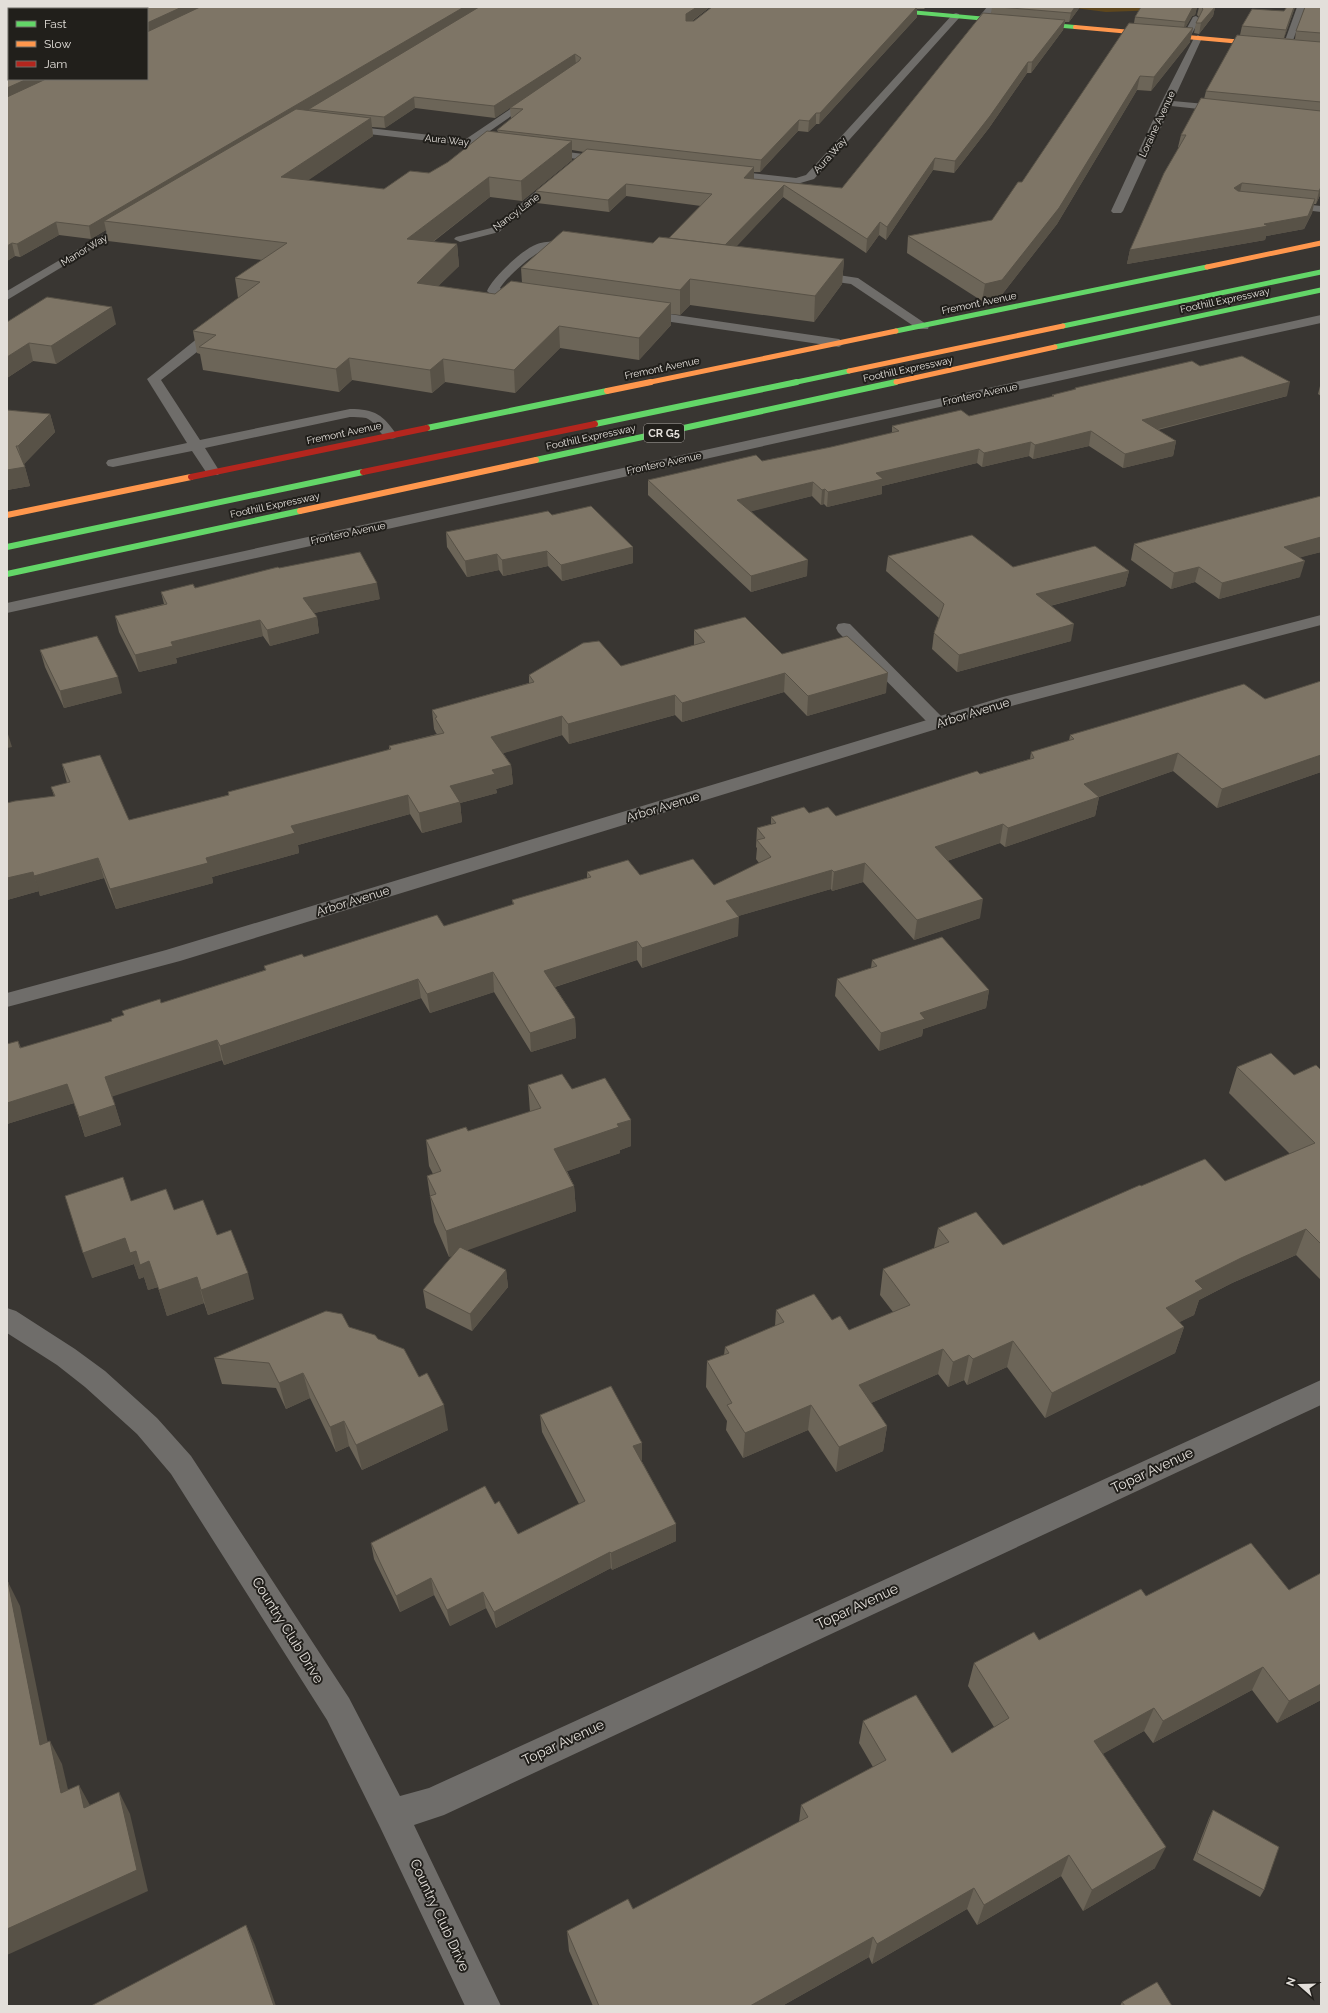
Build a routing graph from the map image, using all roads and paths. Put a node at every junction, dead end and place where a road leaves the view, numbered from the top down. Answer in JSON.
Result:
{"nodes":[{"id":1,"x":854,"y":7,"type":"edge"},
{"id":2,"x":992,"y":7,"type":"edge"},
{"id":3,"x":1302,"y":7,"type":"edge"},
{"id":4,"x":956,"y":16,"type":"junction"},
{"id":5,"x":982,"y":18,"type":"junction"},
{"id":6,"x":1196,"y":19,"type":"edge"},
{"id":7,"x":1186,"y":37,"type":"junction"},
{"id":8,"x":1198,"y":38,"type":"junction"},
{"id":9,"x":1287,"y":46,"type":"junction"},
{"id":10,"x":1321,"y":49,"type":"edge"},
{"id":11,"x":543,"y":91,"type":"edge"},
{"id":12,"x":1166,"y":103,"type":"junction"},
{"id":13,"x":1236,"y":110,"type":"edge"},
{"id":14,"x":335,"y":128,"type":"edge"},
{"id":15,"x":468,"y":142,"type":"junction"},
{"id":16,"x":514,"y":148,"type":"edge"},
{"id":17,"x":530,"y":150,"type":"edge"},
{"id":18,"x":584,"y":157,"type":"junction"},
{"id":19,"x":616,"y":160,"type":"edge"},
{"id":20,"x":710,"y":171,"type":"edge"},
{"id":21,"x":1276,"y":205,"type":"edge"},
{"id":22,"x":1321,"y":210,"type":"edge"},
{"id":23,"x":1116,"y":211,"type":"dead end"},
{"id":24,"x":143,"y":214,"type":"edge"},
{"id":25,"x":460,"y":239,"type":"dead end"},
{"id":26,"x":1321,"y":243,"type":"edge"},
{"id":27,"x":589,"y":247,"type":"edge"},
{"id":28,"x":1321,"y":272,"type":"edge"},
{"id":29,"x":803,"y":274,"type":"edge"},
{"id":30,"x":1321,"y":290,"type":"edge"},
{"id":31,"x":7,"y":296,"type":"edge"},
{"id":32,"x":539,"y":301,"type":"edge"},
{"id":33,"x":632,"y":313,"type":"edge"},
{"id":34,"x":1321,"y":319,"type":"edge"},
{"id":35,"x":226,"y":322,"type":"edge"},
{"id":36,"x":923,"y":326,"type":"junction"},
{"id":37,"x":838,"y":343,"type":"junction"},
{"id":38,"x":390,"y":435,"type":"junction"},
{"id":39,"x":195,"y":446,"type":"junction"},
{"id":40,"x":114,"y":463,"type":"dead end"},
{"id":41,"x":213,"y":472,"type":"junction"},
{"id":42,"x":7,"y":515,"type":"edge"},
{"id":43,"x":7,"y":547,"type":"edge"},
{"id":44,"x":7,"y":574,"type":"edge"},
{"id":45,"x":7,"y":608,"type":"edge"},
{"id":46,"x":1321,"y":620,"type":"edge"},
{"id":47,"x":844,"y":628,"type":"dead end"},
{"id":48,"x":938,"y":723,"type":"junction"},
{"id":49,"x":7,"y":1000,"type":"edge"},
{"id":50,"x":7,"y":1319,"type":"edge"},
{"id":51,"x":1321,"y":1392,"type":"edge"},
{"id":52,"x":392,"y":1815,"type":"junction"},
{"id":53,"x":483,"y":2006,"type":"edge"}],
"edges":[{"from":1,"to":4,"type":"main road"},
{"from":2,"to":5,"type":"street"},
{"from":3,"to":9,"type":"street"},
{"from":4,"to":5,"type":"main road"},
{"from":4,"to":20,"type":"street","name":"Aura Way"},
{"from":5,"to":7,"type":"main road"},
{"from":6,"to":7,"type":"street"},
{"from":7,"to":8,"type":"main road"},
{"from":8,"to":9,"type":"main road"},
{"from":8,"to":12,"type":"street","name":"Loraine Avenue"},
{"from":9,"to":10,"type":"main road"},
{"from":11,"to":15,"type":"street"},
{"from":12,"to":13,"type":"street"},
{"from":12,"to":23,"type":"street","name":"Loraine Avenue"},
{"from":14,"to":15,"type":"street","name":"Aura Way"},
{"from":15,"to":16,"type":"street","name":"Aura Way"},
{"from":17,"to":18,"type":"street"},
{"from":18,"to":19,"type":"street"},
{"from":18,"to":25,"type":"street","name":"Nancy Lane"},
{"from":21,"to":22,"type":"street"},
{"from":24,"to":31,"type":"street","name":"Manor Way"},
{"from":26,"to":36,"type":"main road","name":"Fremont Avenue"},
{"from":27,"to":32,"type":"street"},
{"from":28,"to":43,"type":"main road","name":"Foothill Expressway","number":"CR G5"},
{"from":29,"to":36,"type":"street"},
{"from":30,"to":44,"type":"main road","name":"Foothill Expressway","number":"CR G5"},
{"from":33,"to":37,"type":"street"},
{"from":34,"to":45,"type":"street","name":"Frontero Avenue"},
{"from":35,"to":39,"type":"street"},
{"from":36,"to":37,"type":"main road","name":"Fremont Avenue"},
{"from":37,"to":38,"type":"main road","name":"Fremont Avenue"},
{"from":38,"to":39,"type":"street"},
{"from":38,"to":41,"type":"main road","name":"Fremont Avenue"},
{"from":39,"to":40,"type":"street"},
{"from":39,"to":41,"type":"street"},
{"from":41,"to":42,"type":"main road","name":"Fremont Avenue"},
{"from":46,"to":48,"type":"street","name":"Arbor Avenue"},
{"from":47,"to":48,"type":"street"},
{"from":48,"to":49,"type":"street","name":"Arbor Avenue"},
{"from":50,"to":52,"type":"street","name":"Country Club Drive"},
{"from":51,"to":52,"type":"street","name":"Topar Avenue"},
{"from":52,"to":53,"type":"street","name":"Country Club Drive"}]}
